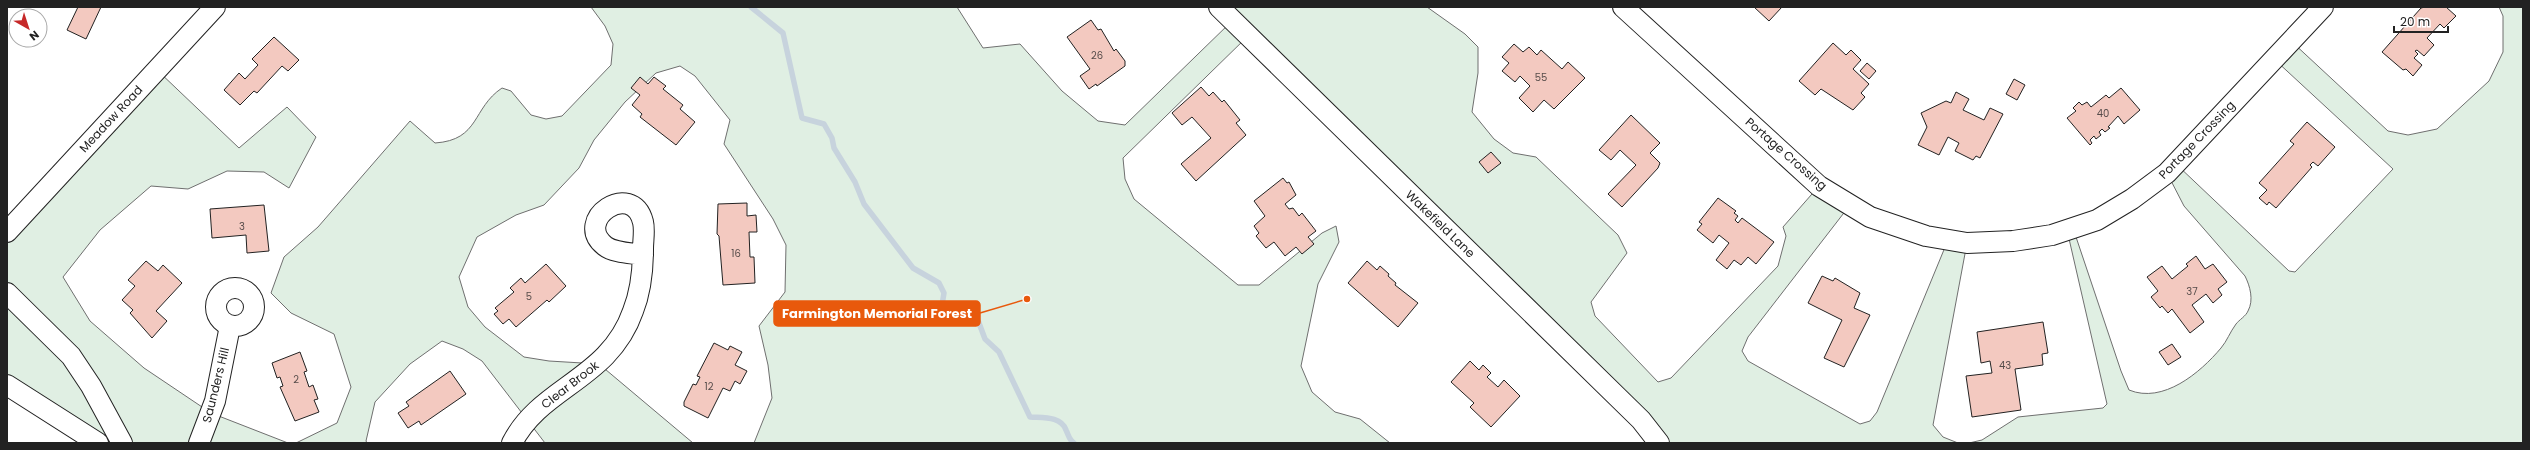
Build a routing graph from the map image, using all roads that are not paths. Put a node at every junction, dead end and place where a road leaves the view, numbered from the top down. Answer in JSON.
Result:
{"nodes":[{"id":1,"x":215,"y":7,"type":"edge"},
{"id":2,"x":1219,"y":7,"type":"edge"},
{"id":3,"x":1623,"y":7,"type":"edge"},
{"id":4,"x":2323,"y":7,"type":"edge"},
{"id":5,"x":7,"y":232,"type":"edge"},
{"id":6,"x":643,"y":256,"type":"dead end"},
{"id":7,"x":7,"y":293,"type":"edge"},
{"id":8,"x":230,"y":326,"type":"dead end"},
{"id":9,"x":7,"y":385,"type":"edge"},
{"id":10,"x":98,"y":443,"type":"edge"},
{"id":11,"x":122,"y":443,"type":"edge"},
{"id":12,"x":199,"y":443,"type":"edge"},
{"id":13,"x":512,"y":443,"type":"edge"},
{"id":14,"x":1659,"y":443,"type":"edge"}],
"edges":[{"from":1,"to":5,"type":"street","name":"Meadow Road"},
{"from":2,"to":14,"type":"street","name":"Wakefield Lane"},
{"from":3,"to":4,"type":"street","name":"Portage Crossing"},
{"from":6,"to":13,"type":"street","name":"Clear Brook"},
{"from":7,"to":11,"type":"street"},
{"from":8,"to":12,"type":"street","name":"Saunders Hill"},
{"from":9,"to":10,"type":"street"}]}
